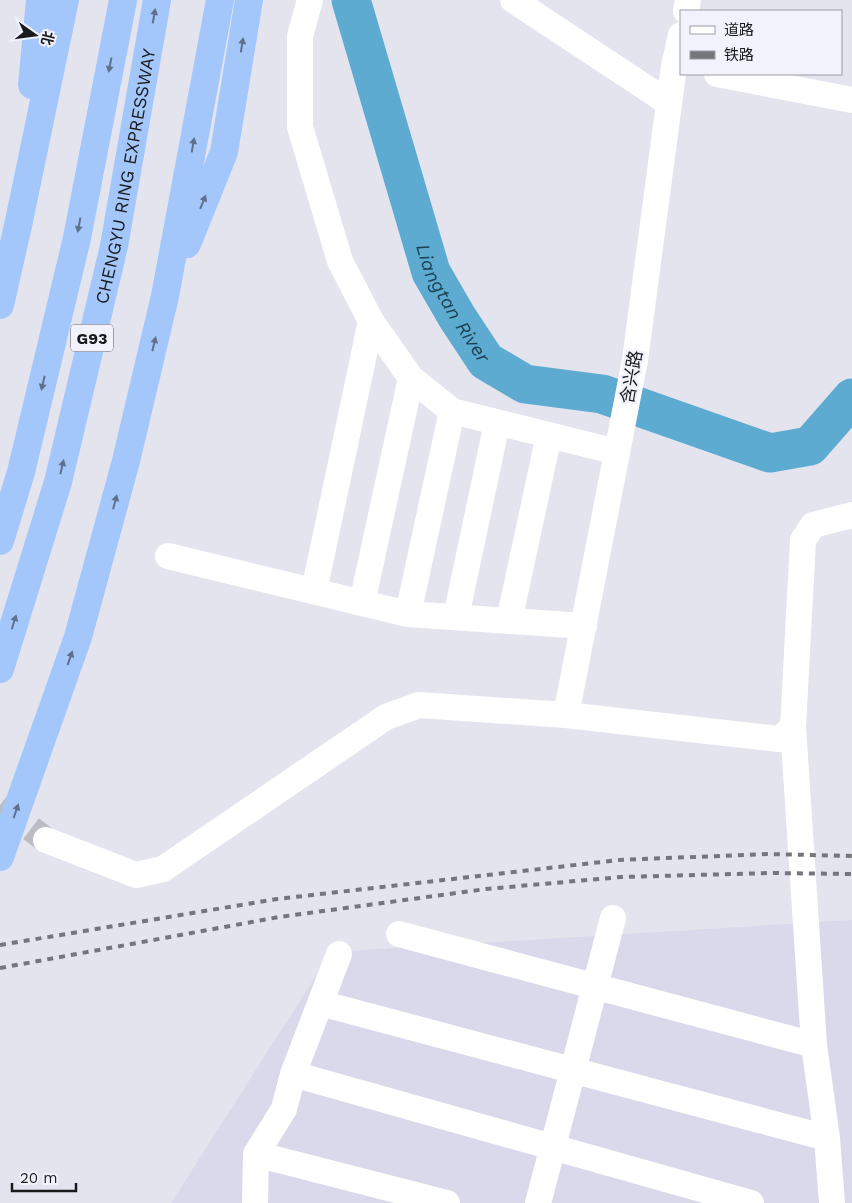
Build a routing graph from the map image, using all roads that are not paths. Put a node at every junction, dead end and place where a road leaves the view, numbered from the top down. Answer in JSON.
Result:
{"nodes":[{"id":1,"x":40,"y":0,"type":"edge"},
{"id":2,"x":65,"y":0,"type":"edge"},
{"id":3,"x":122,"y":0,"type":"edge"},
{"id":4,"x":157,"y":0,"type":"edge"},
{"id":5,"x":220,"y":0,"type":"edge"},
{"id":6,"x":249,"y":0,"type":"edge"},
{"id":7,"x":310,"y":0,"type":"edge"},
{"id":8,"x":513,"y":0,"type":"edge"},
{"id":9,"x":680,"y":43,"type":"edge"},
{"id":10,"x":677,"y":66,"type":"edge"},
{"id":11,"x":722,"y":75,"type":"edge"},
{"id":12,"x":852,"y":100,"type":"edge"},
{"id":13,"x":669,"y":102,"type":"junction"},
{"id":14,"x":19,"y":221,"type":"junction"},
{"id":15,"x":165,"y":296,"type":"junction"},
{"id":16,"x":0,"y":305,"type":"edge"},
{"id":17,"x":371,"y":321,"type":"junction"},
{"id":18,"x":410,"y":378,"type":"junction"},
{"id":19,"x":452,"y":411,"type":"junction"},
{"id":20,"x":497,"y":423,"type":"junction"},
{"id":21,"x":549,"y":435,"type":"junction"},
{"id":22,"x":619,"y":444,"type":"junction"},
{"id":23,"x":852,"y":515,"type":"edge"},
{"id":24,"x":0,"y":541,"type":"edge"},
{"id":25,"x":168,"y":556,"type":"dead end"},
{"id":26,"x":314,"y":591,"type":"junction"},
{"id":27,"x":362,"y":603,"type":"junction"},
{"id":28,"x":408,"y":614,"type":"junction"},
{"id":29,"x":456,"y":618,"type":"junction"},
{"id":30,"x":509,"y":621,"type":"junction"},
{"id":31,"x":584,"y":626,"type":"junction"},
{"id":32,"x":0,"y":669,"type":"edge"},
{"id":33,"x":566,"y":715,"type":"junction"},
{"id":34,"x":793,"y":727,"type":"junction"},
{"id":35,"x":46,"y":840,"type":"tunnel mouth"},
{"id":36,"x":0,"y":857,"type":"edge"},
{"id":37,"x":613,"y":918,"type":"dead end"},
{"id":38,"x":399,"y":934,"type":"dead end"},
{"id":39,"x":340,"y":954,"type":"dead end"},
{"id":40,"x":595,"y":986,"type":"junction"},
{"id":41,"x":320,"y":1003,"type":"junction"},
{"id":42,"x":814,"y":1045,"type":"junction"},
{"id":43,"x":573,"y":1070,"type":"junction"},
{"id":44,"x":293,"y":1074,"type":"junction"},
{"id":45,"x":826,"y":1138,"type":"junction"},
{"id":46,"x":553,"y":1147,"type":"junction"},
{"id":47,"x":256,"y":1154,"type":"junction"},
{"id":48,"x":255,"y":1203,"type":"edge"},
{"id":49,"x":446,"y":1203,"type":"edge"},
{"id":50,"x":538,"y":1203,"type":"edge"},
{"id":51,"x":751,"y":1203,"type":"edge"},
{"id":52,"x":832,"y":1203,"type":"edge"}],
"edges":[{"from":1,"to":14,"type":"highway"},
{"from":2,"to":14,"type":"highway"},
{"from":3,"to":24,"type":"highway","name":"CHENGYU RING EXPRESSWAY","number":"G93","one_way":true},
{"from":32,"to":4,"type":"highway","name":"CHENGYU RING EXPRESSWAY","number":"G93","one_way":true},
{"from":15,"to":5,"type":"highway","one_way":true},
{"from":15,"to":6,"type":"highway","one_way":true},
{"from":7,"to":17,"type":"street"},
{"from":8,"to":13,"type":"street"},
{"from":9,"to":10,"type":"street","name":"含兴路"},
{"from":10,"to":13,"type":"street","name":"含兴路"},
{"from":11,"to":12,"type":"street"},
{"from":13,"to":22,"type":"street","name":"含兴路"},
{"from":14,"to":16,"type":"highway"},
{"from":36,"to":15,"type":"highway","one_way":true},
{"from":17,"to":18,"type":"street"},
{"from":17,"to":26,"type":"street"},
{"from":18,"to":19,"type":"street"},
{"from":18,"to":27,"type":"street"},
{"from":19,"to":20,"type":"street"},
{"from":19,"to":28,"type":"street"},
{"from":20,"to":21,"type":"street"},
{"from":20,"to":29,"type":"street"},
{"from":21,"to":22,"type":"street"},
{"from":21,"to":30,"type":"street"},
{"from":22,"to":31,"type":"street","name":"含兴路"},
{"from":23,"to":34,"type":"street"},
{"from":25,"to":26,"type":"street"},
{"from":26,"to":27,"type":"street"},
{"from":27,"to":28,"type":"street"},
{"from":28,"to":29,"type":"street"},
{"from":29,"to":30,"type":"street"},
{"from":30,"to":31,"type":"street"},
{"from":31,"to":33,"type":"street","name":"含兴路"},
{"from":33,"to":34,"type":"street"},
{"from":33,"to":35,"type":"street"},
{"from":34,"to":42,"type":"street"},
{"from":37,"to":40,"type":"street"},
{"from":38,"to":40,"type":"street"},
{"from":39,"to":41,"type":"street"},
{"from":40,"to":42,"type":"street"},
{"from":40,"to":43,"type":"street"},
{"from":41,"to":43,"type":"street"},
{"from":41,"to":44,"type":"street"},
{"from":42,"to":45,"type":"street"},
{"from":43,"to":45,"type":"street"},
{"from":43,"to":46,"type":"street"},
{"from":44,"to":46,"type":"street"},
{"from":44,"to":47,"type":"street"},
{"from":45,"to":52,"type":"street"},
{"from":46,"to":50,"type":"street"},
{"from":46,"to":51,"type":"street"},
{"from":47,"to":48,"type":"street"},
{"from":47,"to":49,"type":"street"}]}
